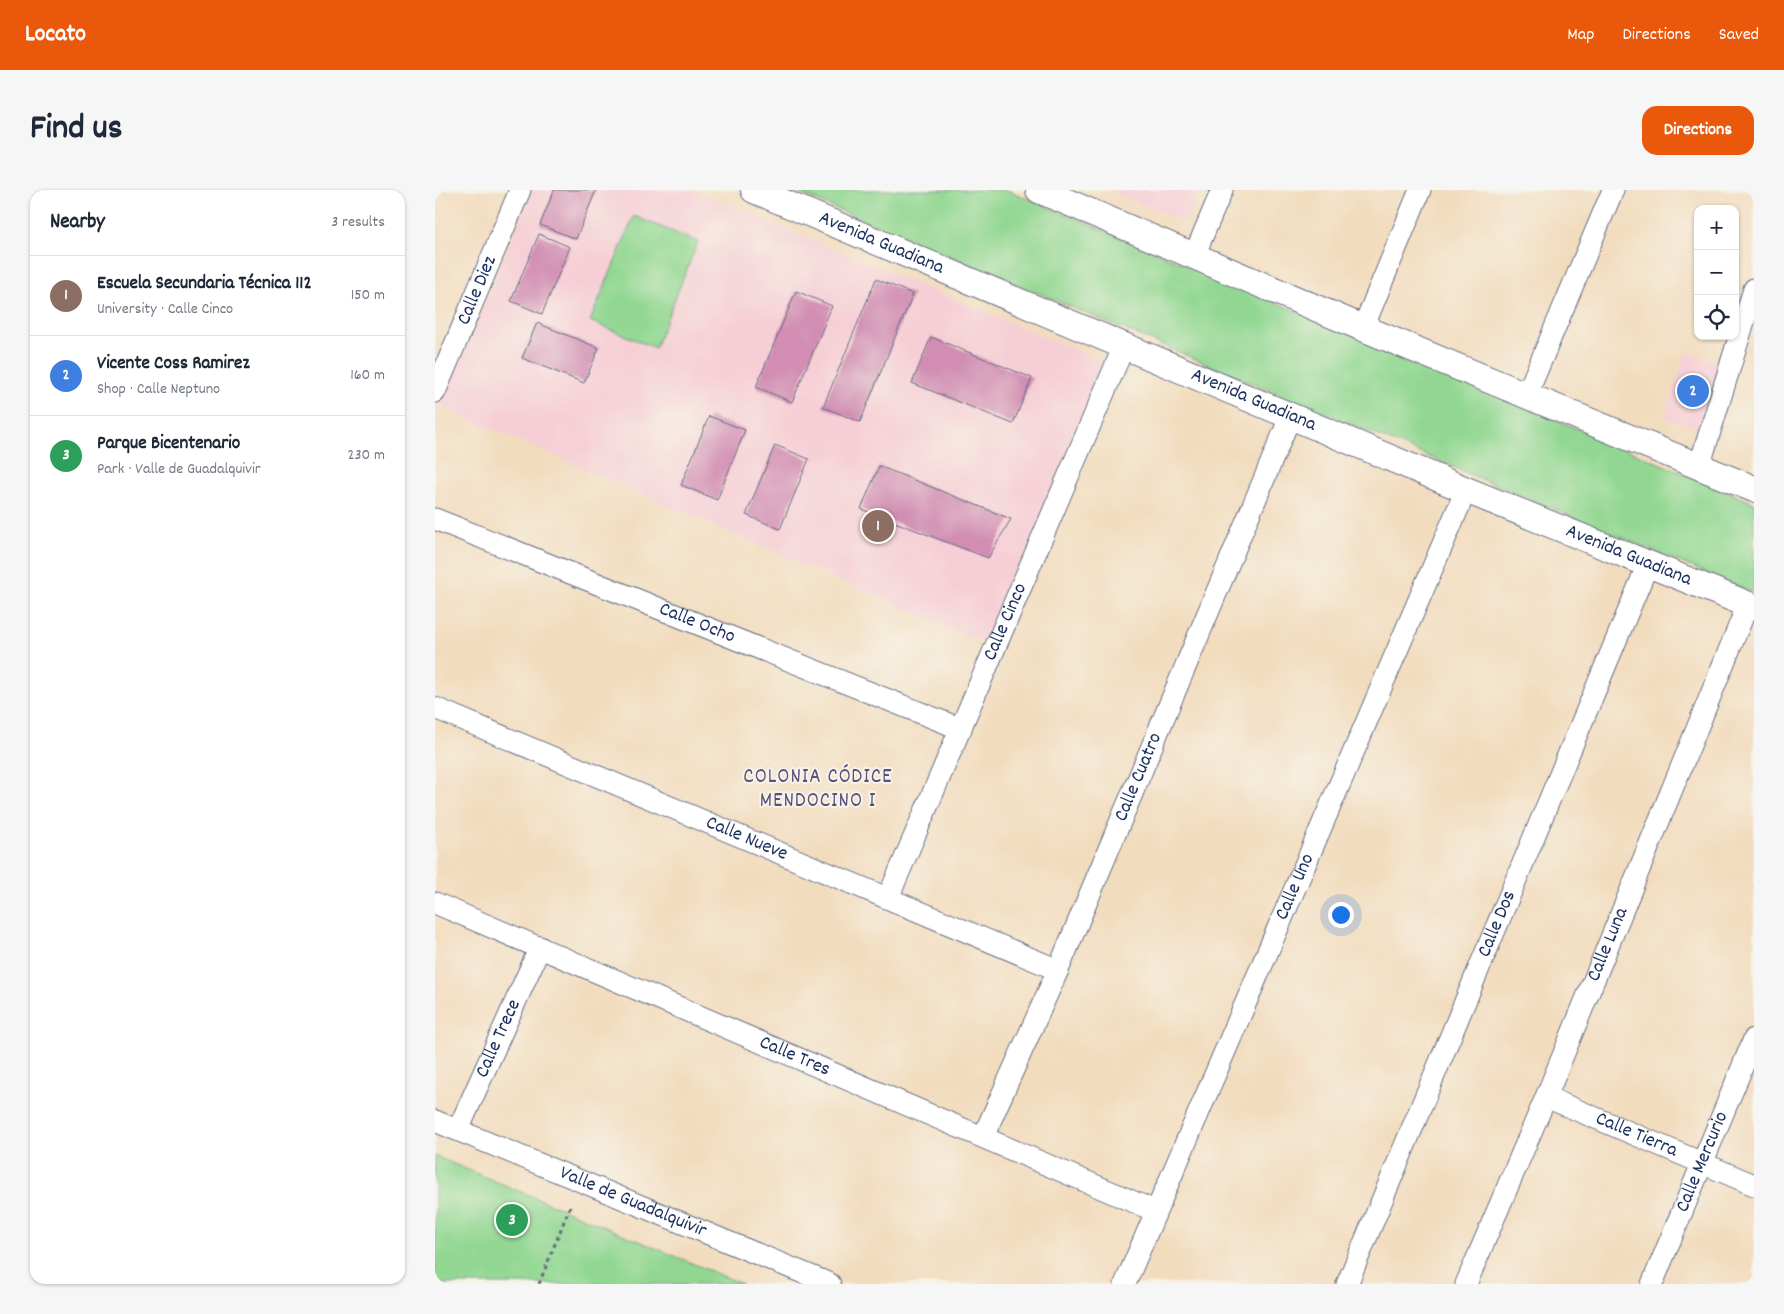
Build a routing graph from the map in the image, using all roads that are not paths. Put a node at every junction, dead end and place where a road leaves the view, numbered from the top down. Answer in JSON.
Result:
{"nodes":[{"id":1,"x":520,"y":190,"type":"edge"},
{"id":2,"x":755,"y":190,"type":"edge"},
{"id":3,"x":1039,"y":190,"type":"edge"},
{"id":4,"x":1222,"y":190,"type":"edge"},
{"id":5,"x":1420,"y":190,"type":"edge"},
{"id":6,"x":1613,"y":190,"type":"edge"},
{"id":7,"x":1194,"y":256,"type":"junction"},
{"id":8,"x":1754,"y":289,"type":"edge"},
{"id":9,"x":1363,"y":328,"type":"junction"},
{"id":10,"x":1124,"y":346,"type":"junction"},
{"id":11,"x":435,"y":392,"type":"edge"},
{"id":12,"x":1527,"y":394,"type":"junction"},
{"id":13,"x":1291,"y":415,"type":"junction"},
{"id":14,"x":1699,"y":467,"type":"junction"},
{"id":15,"x":1754,"y":489,"type":"edge"},
{"id":16,"x":1466,"y":490,"type":"junction"},
{"id":17,"x":435,"y":519,"type":"edge"},
{"id":18,"x":1648,"y":564,"type":"junction"},
{"id":19,"x":1751,"y":606,"type":"edge"},
{"id":20,"x":435,"y":708,"type":"edge"},
{"id":21,"x":961,"y":729,"type":"junction"},
{"id":22,"x":888,"y":898,"type":"junction"},
{"id":23,"x":435,"y":903,"type":"edge"},
{"id":24,"x":540,"y":947,"type":"junction"},
{"id":25,"x":1058,"y":970,"type":"junction"},
{"id":26,"x":1754,"y":1039,"type":"edge"},
{"id":27,"x":1546,"y":1097,"type":"junction"},
{"id":28,"x":435,"y":1121,"type":"edge"},
{"id":29,"x":458,"y":1130,"type":"junction"},
{"id":30,"x":983,"y":1137,"type":"junction"},
{"id":31,"x":1704,"y":1163,"type":"junction"},
{"id":32,"x":1754,"y":1185,"type":"edge"},
{"id":33,"x":1155,"y":1211,"type":"junction"},
{"id":34,"x":829,"y":1284,"type":"edge"},
{"id":35,"x":1125,"y":1284,"type":"edge"},
{"id":36,"x":1347,"y":1284,"type":"edge"},
{"id":37,"x":1466,"y":1284,"type":"edge"},
{"id":38,"x":1652,"y":1284,"type":"edge"}],
"edges":[{"from":1,"to":11,"type":"street","name":"Calle Diez"},
{"from":2,"to":10,"type":"street","name":"Avenida Guadiana"},
{"from":3,"to":7,"type":"street"},
{"from":4,"to":7,"type":"street"},
{"from":5,"to":9,"type":"street"},
{"from":6,"to":12,"type":"street"},
{"from":7,"to":9,"type":"street"},
{"from":8,"to":14,"type":"street"},
{"from":9,"to":12,"type":"street"},
{"from":10,"to":13,"type":"street","name":"Avenida Guadiana"},
{"from":10,"to":21,"type":"street","name":"Calle Cinco"},
{"from":12,"to":14,"type":"street"},
{"from":13,"to":16,"type":"street","name":"Avenida Guadiana"},
{"from":13,"to":25,"type":"street","name":"Calle Cuatro"},
{"from":14,"to":15,"type":"street"},
{"from":16,"to":18,"type":"street","name":"Avenida Guadiana"},
{"from":16,"to":33,"type":"street","name":"Calle Uno"},
{"from":17,"to":21,"type":"street","name":"Calle Ocho"},
{"from":18,"to":19,"type":"street","name":"Avenida Guadiana"},
{"from":18,"to":36,"type":"street","name":"Calle Dos"},
{"from":19,"to":27,"type":"street","name":"Calle Luna"},
{"from":20,"to":22,"type":"street","name":"Calle Nueve"},
{"from":21,"to":22,"type":"street","name":"Calle Cinco"},
{"from":22,"to":25,"type":"street","name":"Calle Nueve"},
{"from":23,"to":24,"type":"street","name":"Calle Tres"},
{"from":24,"to":29,"type":"street","name":"Calle Trece"},
{"from":24,"to":30,"type":"street","name":"Calle Tres"},
{"from":25,"to":30,"type":"street","name":"Calle Cuatro"},
{"from":26,"to":31,"type":"street","name":"Calle Mercurio"},
{"from":27,"to":31,"type":"street","name":"Calle Tierra"},
{"from":27,"to":37,"type":"street","name":"Calle Luna"},
{"from":28,"to":29,"type":"street","name":"Valle de Guadalquivir"},
{"from":29,"to":34,"type":"street","name":"Valle de Guadalquivir"},
{"from":30,"to":33,"type":"street","name":"Calle Tres"},
{"from":31,"to":32,"type":"street","name":"Calle Tierra"},
{"from":31,"to":38,"type":"street","name":"Calle Mercurio"},
{"from":33,"to":35,"type":"street","name":"Calle Uno"}]}
